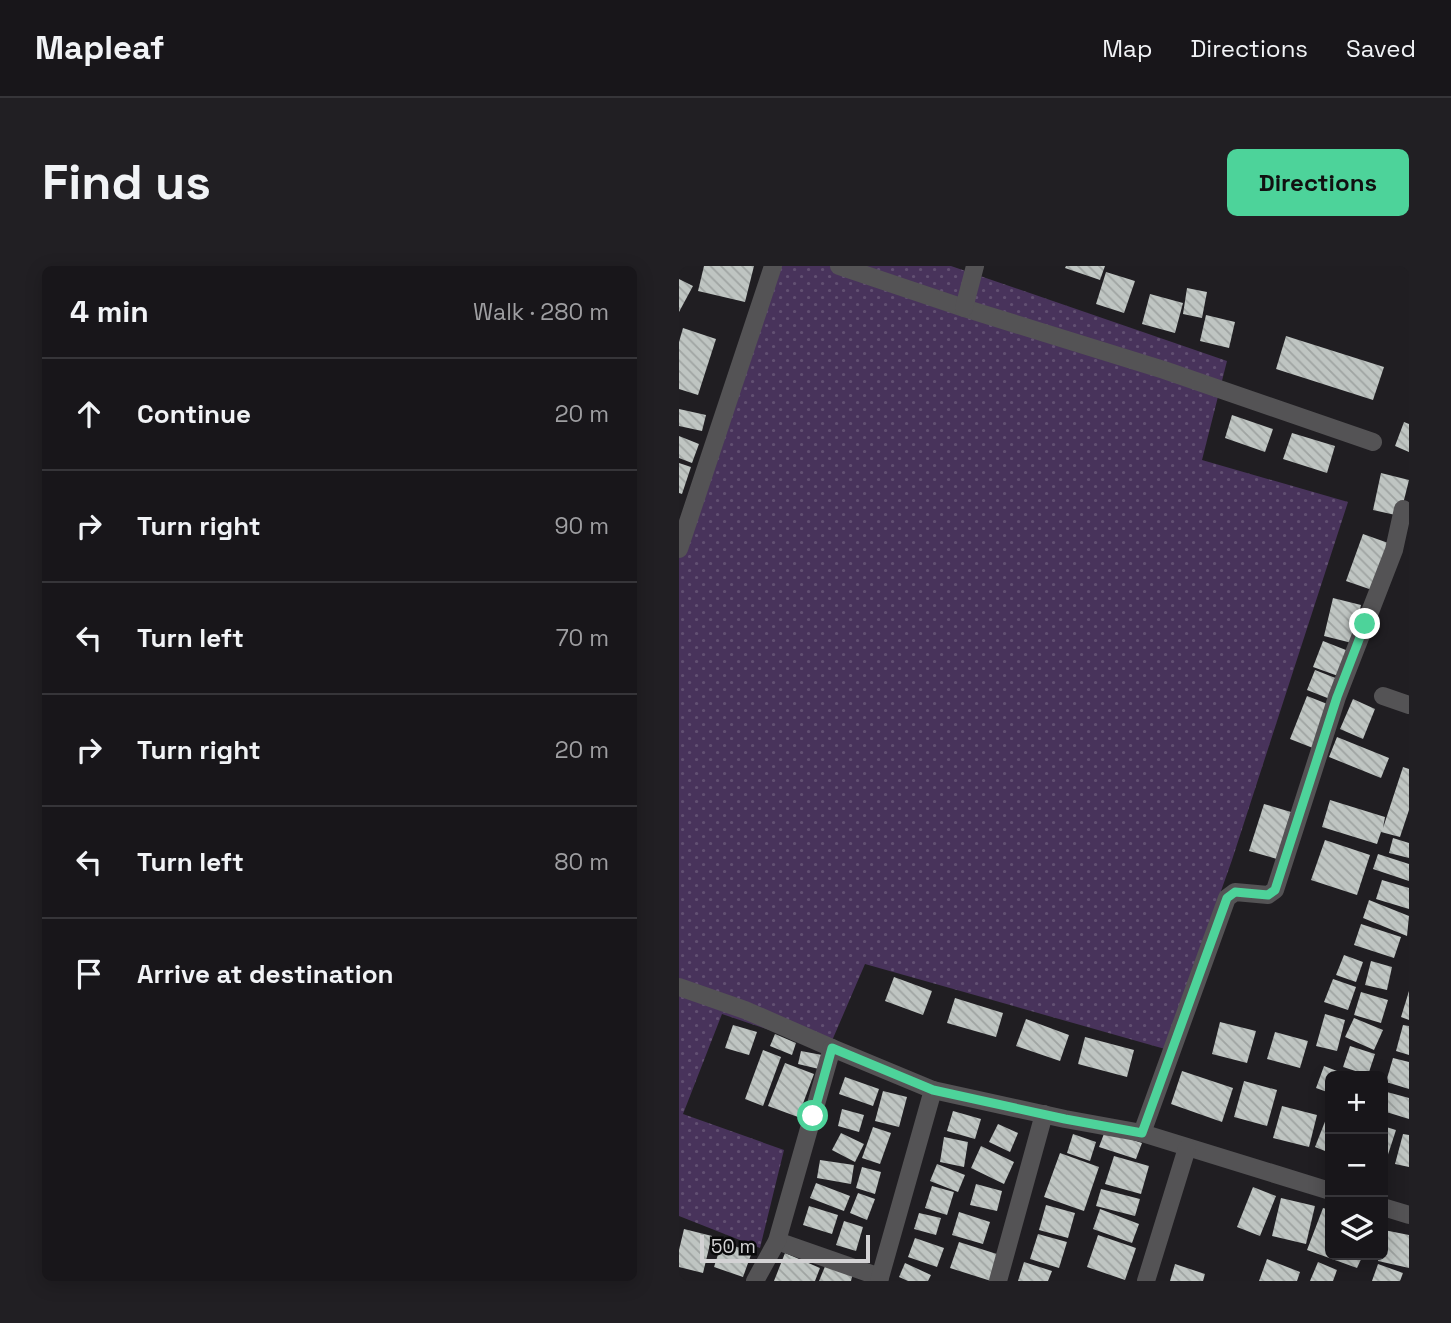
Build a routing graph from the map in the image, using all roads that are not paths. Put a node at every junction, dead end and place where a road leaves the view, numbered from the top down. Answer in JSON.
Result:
{"nodes":[{"id":1,"x":773,"y":266,"type":"edge"},
{"id":2,"x":839,"y":266,"type":"edge"},
{"id":3,"x":975,"y":266,"type":"edge"},
{"id":4,"x":964,"y":308,"type":"junction"},
{"id":5,"x":1373,"y":442,"type":"dead end"},
{"id":6,"x":1403,"y":509,"type":"dead end"},
{"id":7,"x":679,"y":549,"type":"edge"},
{"id":8,"x":1383,"y":696,"type":"dead end"},
{"id":9,"x":1409,"y":705,"type":"edge"},
{"id":10,"x":679,"y":987,"type":"edge"},
{"id":11,"x":832,"y":1048,"type":"junction"},
{"id":12,"x":933,"y":1090,"type":"junction"},
{"id":13,"x":1044,"y":1114,"type":"junction"},
{"id":14,"x":1142,"y":1133,"type":"junction"},
{"id":15,"x":1187,"y":1148,"type":"junction"},
{"id":16,"x":1325,"y":1189,"type":"edge"},
{"id":17,"x":1388,"y":1209,"type":"edge"},
{"id":18,"x":1409,"y":1215,"type":"edge"},
{"id":19,"x":777,"y":1241,"type":"junction"},
{"id":20,"x":880,"y":1279,"type":"edge"},
{"id":21,"x":755,"y":1281,"type":"edge"},
{"id":22,"x":998,"y":1281,"type":"edge"},
{"id":23,"x":1146,"y":1281,"type":"edge"}],
"edges":[{"from":1,"to":7,"type":"street"},
{"from":2,"to":4,"type":"street"},
{"from":3,"to":4,"type":"street"},
{"from":4,"to":5,"type":"street"},
{"from":6,"to":14,"type":"street"},
{"from":8,"to":9,"type":"street"},
{"from":10,"to":11,"type":"street"},
{"from":11,"to":12,"type":"street"},
{"from":11,"to":19,"type":"street"},
{"from":12,"to":13,"type":"street"},
{"from":12,"to":20,"type":"street"},
{"from":13,"to":14,"type":"street"},
{"from":13,"to":22,"type":"street"},
{"from":14,"to":15,"type":"street"},
{"from":15,"to":16,"type":"street"},
{"from":15,"to":23,"type":"street"},
{"from":17,"to":18,"type":"street"},
{"from":19,"to":20,"type":"street"},
{"from":19,"to":21,"type":"street"}]}
